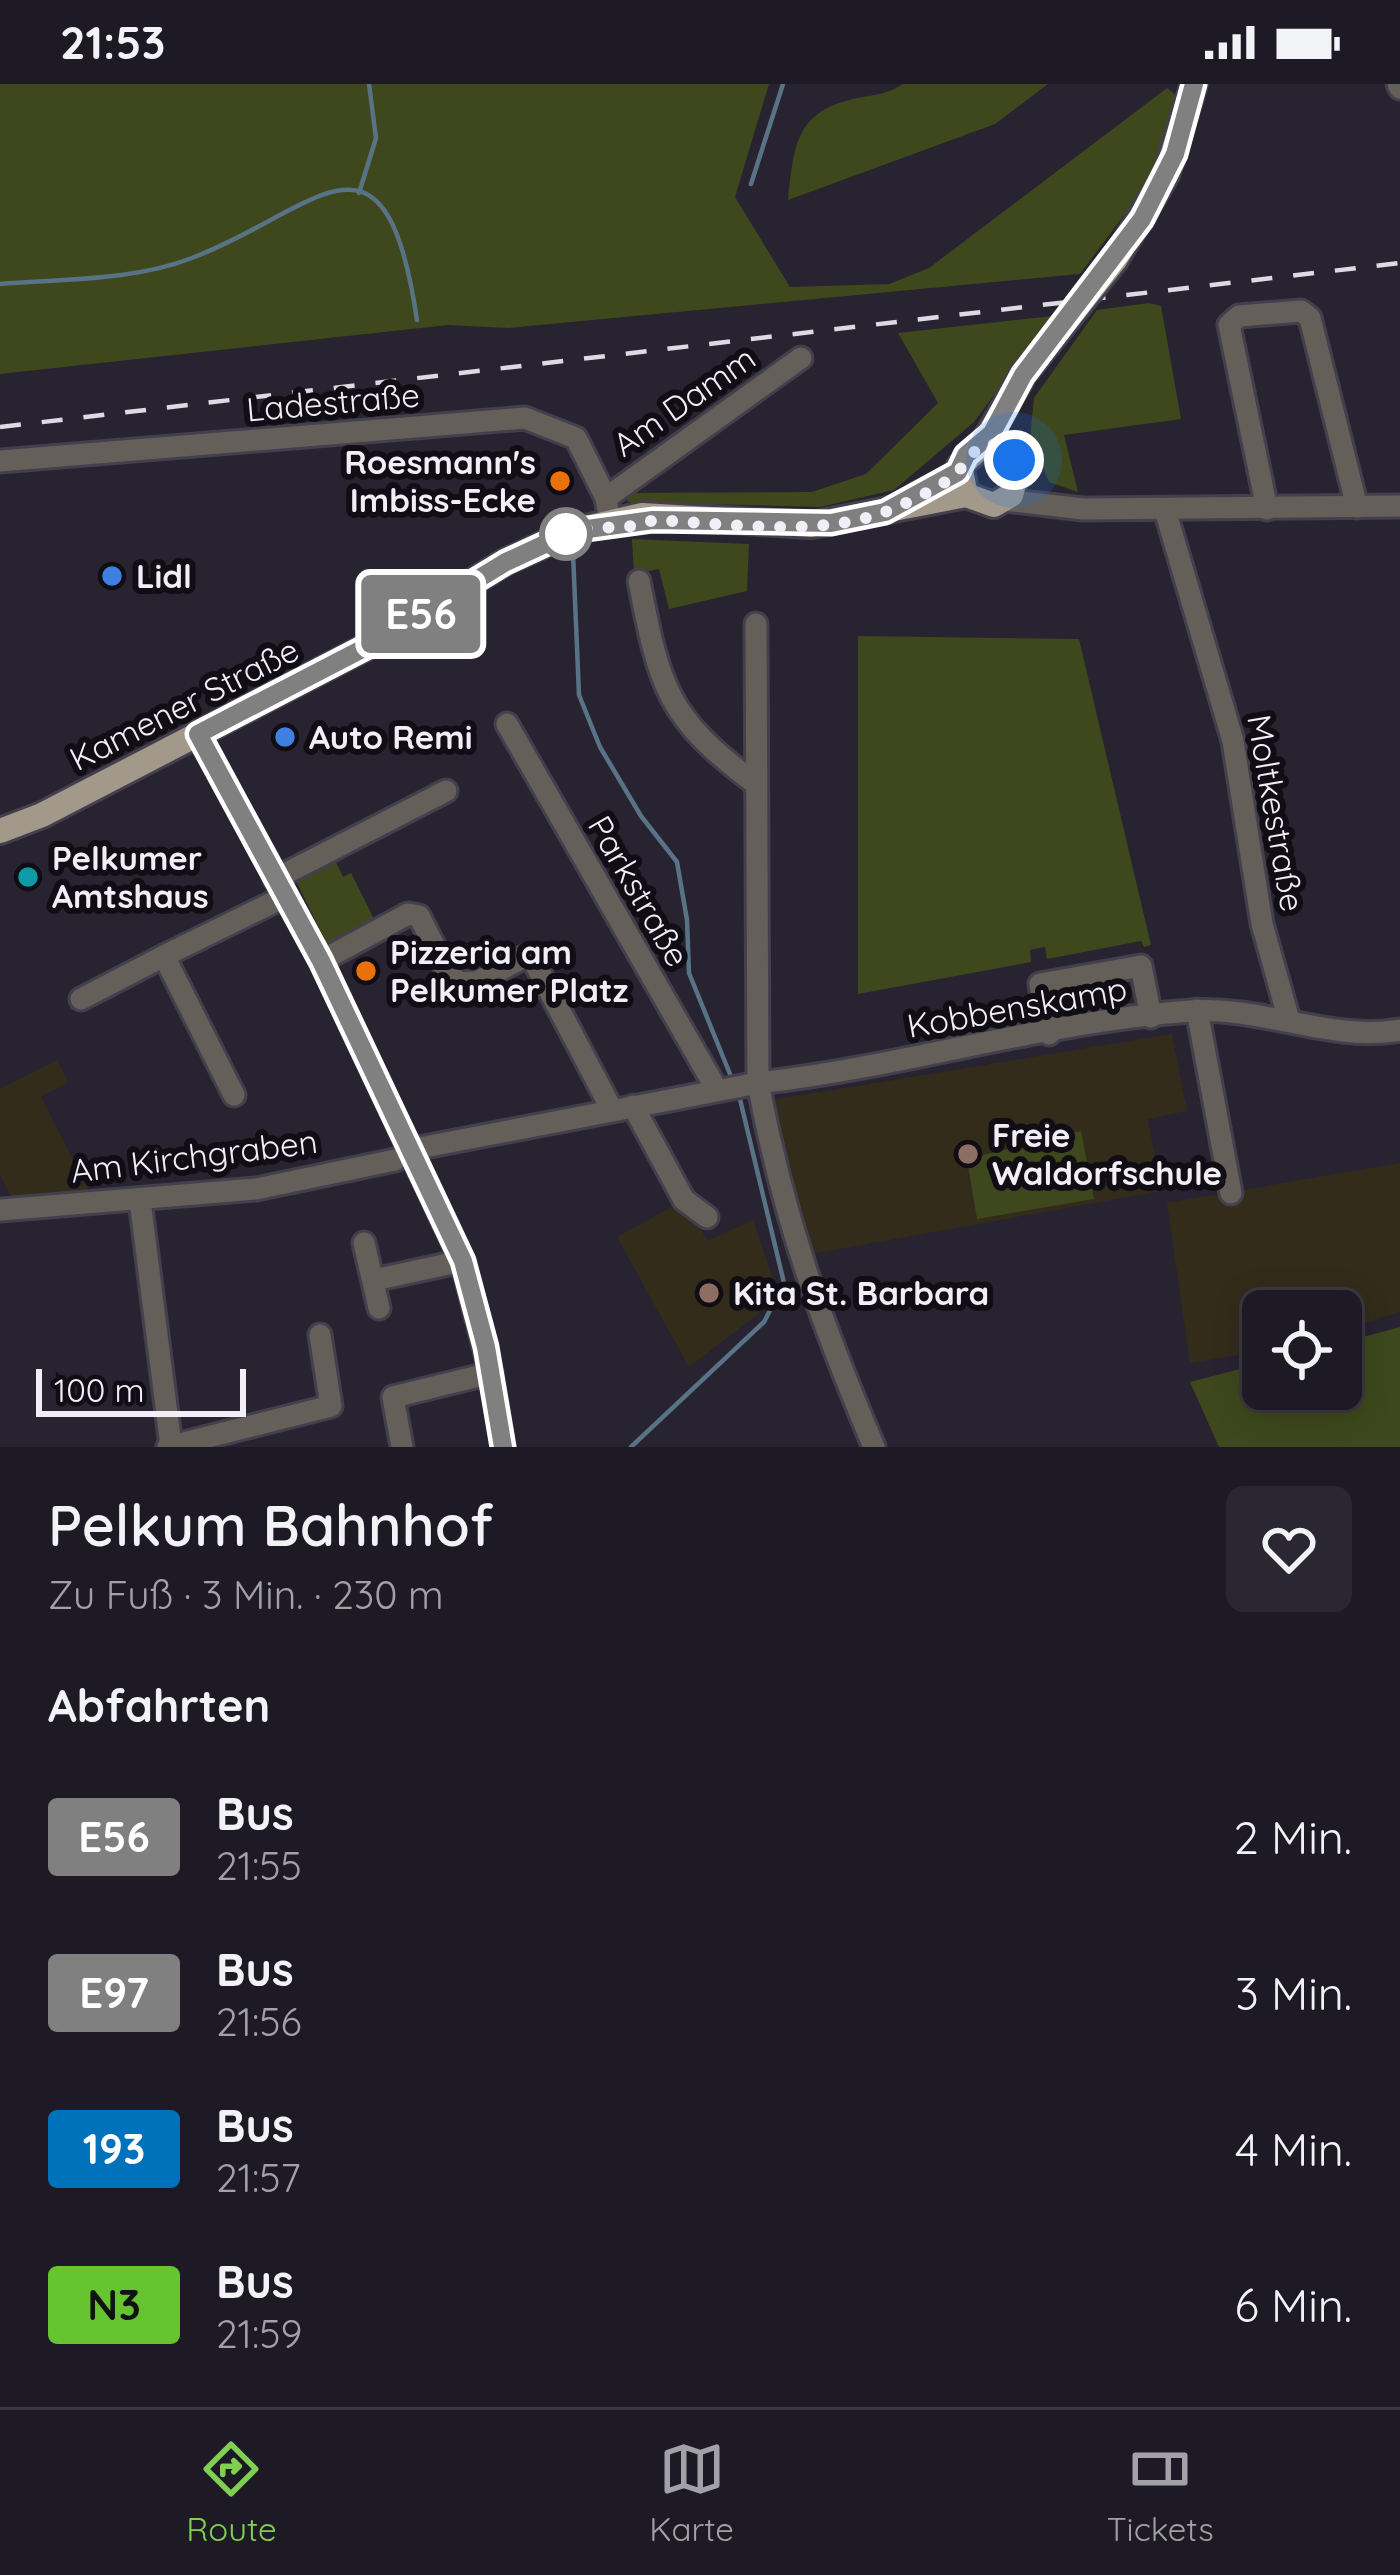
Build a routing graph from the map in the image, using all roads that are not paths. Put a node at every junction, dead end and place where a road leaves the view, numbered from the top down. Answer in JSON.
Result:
{"nodes":[{"id":1,"x":1194,"y":84,"type":"edge"},
{"id":2,"x":801,"y":358,"type":"dead end"},
{"id":3,"x":1002,"y":458,"type":"junction"},
{"id":4,"x":0,"y":461,"type":"edge"},
{"id":5,"x":962,"y":484,"type":"junction"},
{"id":6,"x":1005,"y":500,"type":"junction"},
{"id":7,"x":1400,"y":506,"type":"edge"},
{"id":8,"x":1357,"y":507,"type":"junction"},
{"id":9,"x":1083,"y":509,"type":"junction"},
{"id":10,"x":1267,"y":509,"type":"junction"},
{"id":11,"x":1165,"y":510,"type":"junction"},
{"id":12,"x":609,"y":514,"type":"junction"},
{"id":13,"x":639,"y":581,"type":"dead end"},
{"id":14,"x":757,"y":624,"type":"dead end"},
{"id":15,"x":507,"y":724,"type":"dead end"},
{"id":16,"x":198,"y":734,"type":"junction"},
{"id":17,"x":756,"y":784,"type":"junction"},
{"id":18,"x":446,"y":791,"type":"dead end"},
{"id":19,"x":42,"y":815,"type":"junction"},
{"id":20,"x":0,"y":831,"type":"edge"},
{"id":21,"x":0,"y":844,"type":"edge"},
{"id":22,"x":279,"y":888,"type":"junction"},
{"id":23,"x":164,"y":956,"type":"junction"},
{"id":24,"x":321,"y":961,"type":"junction"},
{"id":25,"x":80,"y":999,"type":"dead end"},
{"id":26,"x":1197,"y":1010,"type":"junction"},
{"id":27,"x":1151,"y":1017,"type":"junction"},
{"id":28,"x":1289,"y":1020,"type":"junction"},
{"id":29,"x":1400,"y":1030,"type":"edge"},
{"id":30,"x":1049,"y":1034,"type":"junction"},
{"id":31,"x":736,"y":1087,"type":"junction"},
{"id":32,"x":234,"y":1095,"type":"dead end"},
{"id":33,"x":623,"y":1108,"type":"junction"},
{"id":34,"x":404,"y":1155,"type":"junction"},
{"id":35,"x":1231,"y":1193,"type":"dead end"},
{"id":36,"x":140,"y":1200,"type":"junction"},
{"id":37,"x":0,"y":1210,"type":"edge"},
{"id":38,"x":707,"y":1217,"type":"dead end"},
{"id":39,"x":364,"y":1243,"type":"dead end"},
{"id":40,"x":463,"y":1261,"type":"junction"},
{"id":41,"x":374,"y":1280,"type":"junction"},
{"id":42,"x":379,"y":1308,"type":"dead end"},
{"id":43,"x":320,"y":1335,"type":"dead end"},
{"id":44,"x":491,"y":1373,"type":"junction"},
{"id":45,"x":170,"y":1447,"type":"edge"},
{"id":46,"x":402,"y":1447,"type":"edge"},
{"id":47,"x":503,"y":1447,"type":"edge"},
{"id":48,"x":874,"y":1447,"type":"edge"}],
"edges":[{"from":1,"to":3,"type":"main road","bridge":true},
{"from":2,"to":12,"type":"street","name":"Am Damm"},
{"from":3,"to":5,"type":"main road"},
{"from":3,"to":6,"type":"main road"},
{"from":3,"to":9,"type":"street"},
{"from":4,"to":12,"type":"street","name":"Ladestraße"},
{"from":5,"to":6,"type":"main road","name":"Kamener Straße"},
{"from":5,"to":12,"type":"main road","name":"Kamener Straße"},
{"from":6,"to":9,"type":"street"},
{"from":7,"to":8,"type":"street"},
{"from":8,"to":10,"type":"street"},
{"from":8,"to":10,"type":"street"},
{"from":9,"to":11,"type":"street"},
{"from":10,"to":11,"type":"street"},
{"from":11,"to":28,"type":"street","name":"Moltkestraße"},
{"from":12,"to":16,"type":"main road","name":"Kamener Straße"},
{"from":13,"to":17,"type":"street"},
{"from":14,"to":17,"type":"street"},
{"from":15,"to":31,"type":"street","name":"Parkstraße"},
{"from":16,"to":19,"type":"main road","name":"Kamener Straße"},
{"from":16,"to":22,"type":"street"},
{"from":17,"to":31,"type":"street"},
{"from":18,"to":22,"type":"street"},
{"from":19,"to":20,"type":"main road","name":"Kamener Straße"},
{"from":19,"to":21,"type":"main road","name":"Kamener Straße"},
{"from":22,"to":23,"type":"street"},
{"from":22,"to":24,"type":"street"},
{"from":23,"to":25,"type":"street"},
{"from":23,"to":32,"type":"street"},
{"from":24,"to":33,"type":"street"},
{"from":24,"to":34,"type":"street"},
{"from":26,"to":27,"type":"street","name":"Kobbenskamp"},
{"from":26,"to":28,"type":"street","name":"Kobbenskamp"},
{"from":26,"to":35,"type":"street"},
{"from":27,"to":30,"type":"street","name":"Kobbenskamp"},
{"from":27,"to":30,"type":"street"},
{"from":28,"to":29,"type":"street"},
{"from":30,"to":31,"type":"street","name":"Kobbenskamp"},
{"from":31,"to":33,"type":"street","name":"Kobbenskamp"},
{"from":31,"to":48,"type":"street"},
{"from":33,"to":34,"type":"street","name":"Am Kirchgraben"},
{"from":33,"to":38,"type":"street"},
{"from":34,"to":36,"type":"street","name":"Am Kirchgraben"},
{"from":34,"to":40,"type":"street"},
{"from":36,"to":37,"type":"street","name":"Am Kirchgraben"},
{"from":36,"to":45,"type":"street"},
{"from":39,"to":41,"type":"street"},
{"from":40,"to":41,"type":"street"},
{"from":40,"to":44,"type":"street"},
{"from":41,"to":42,"type":"street"},
{"from":43,"to":45,"type":"street"},
{"from":44,"to":46,"type":"street"},
{"from":44,"to":47,"type":"street"}]}
